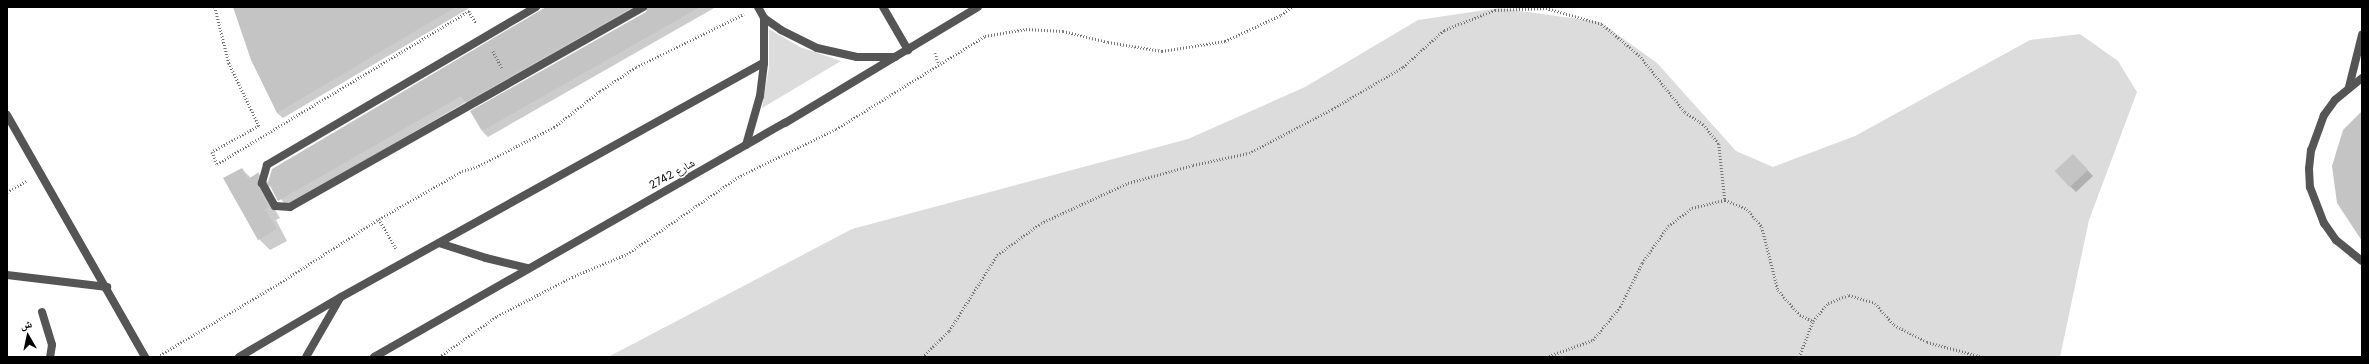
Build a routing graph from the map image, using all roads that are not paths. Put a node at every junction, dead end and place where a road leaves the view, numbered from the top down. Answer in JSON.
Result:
{"nodes":[{"id":1,"x":536,"y":7,"type":"edge"},
{"id":2,"x":643,"y":7,"type":"edge"},
{"id":3,"x":882,"y":7,"type":"edge"},
{"id":4,"x":978,"y":7,"type":"edge"},
{"id":5,"x":759,"y":8,"type":"edge"},
{"id":6,"x":764,"y":18,"type":"junction"},
{"id":7,"x":2362,"y":35,"type":"edge"},
{"id":8,"x":908,"y":50,"type":"junction"},
{"id":9,"x":898,"y":57,"type":"junction"},
{"id":10,"x":764,"y":63,"type":"junction"},
{"id":11,"x":2362,"y":78,"type":"edge"},
{"id":12,"x":2349,"y":87,"type":"junction"},
{"id":13,"x":7,"y":115,"type":"edge"},
{"id":14,"x":746,"y":145,"type":"junction"},
{"id":15,"x":439,"y":243,"type":"junction"},
{"id":16,"x":2362,"y":261,"type":"edge"},
{"id":17,"x":527,"y":268,"type":"junction"},
{"id":18,"x":7,"y":275,"type":"edge"},
{"id":19,"x":107,"y":287,"type":"junction"},
{"id":20,"x":341,"y":297,"type":"junction"},
{"id":21,"x":42,"y":312,"type":"dead end"},
{"id":22,"x":50,"y":357,"type":"edge"},
{"id":23,"x":145,"y":357,"type":"edge"},
{"id":24,"x":239,"y":357,"type":"edge"},
{"id":25,"x":306,"y":357,"type":"edge"},
{"id":26,"x":374,"y":357,"type":"edge"}],
"edges":[{"from":1,"to":2,"type":"street"},
{"from":3,"to":8,"type":"street"},
{"from":4,"to":8,"type":"street","name":"شارع 2742"},
{"from":5,"to":6,"type":"street"},
{"from":6,"to":9,"type":"street"},
{"from":6,"to":10,"type":"street"},
{"from":7,"to":12,"type":"street"},
{"from":8,"to":9,"type":"street","name":"شارع 2742"},
{"from":9,"to":14,"type":"street","name":"شارع 2742"},
{"from":10,"to":14,"type":"street"},
{"from":10,"to":15,"type":"street"},
{"from":11,"to":12,"type":"street"},
{"from":12,"to":16,"type":"street"},
{"from":13,"to":19,"type":"street"},
{"from":14,"to":17,"type":"street","name":"شارع 2742"},
{"from":15,"to":17,"type":"street"},
{"from":15,"to":20,"type":"street"},
{"from":17,"to":26,"type":"street","name":"شارع 2742"},
{"from":18,"to":19,"type":"street"},
{"from":19,"to":23,"type":"street"},
{"from":20,"to":24,"type":"street"},
{"from":20,"to":25,"type":"street"},
{"from":21,"to":22,"type":"street"}]}
